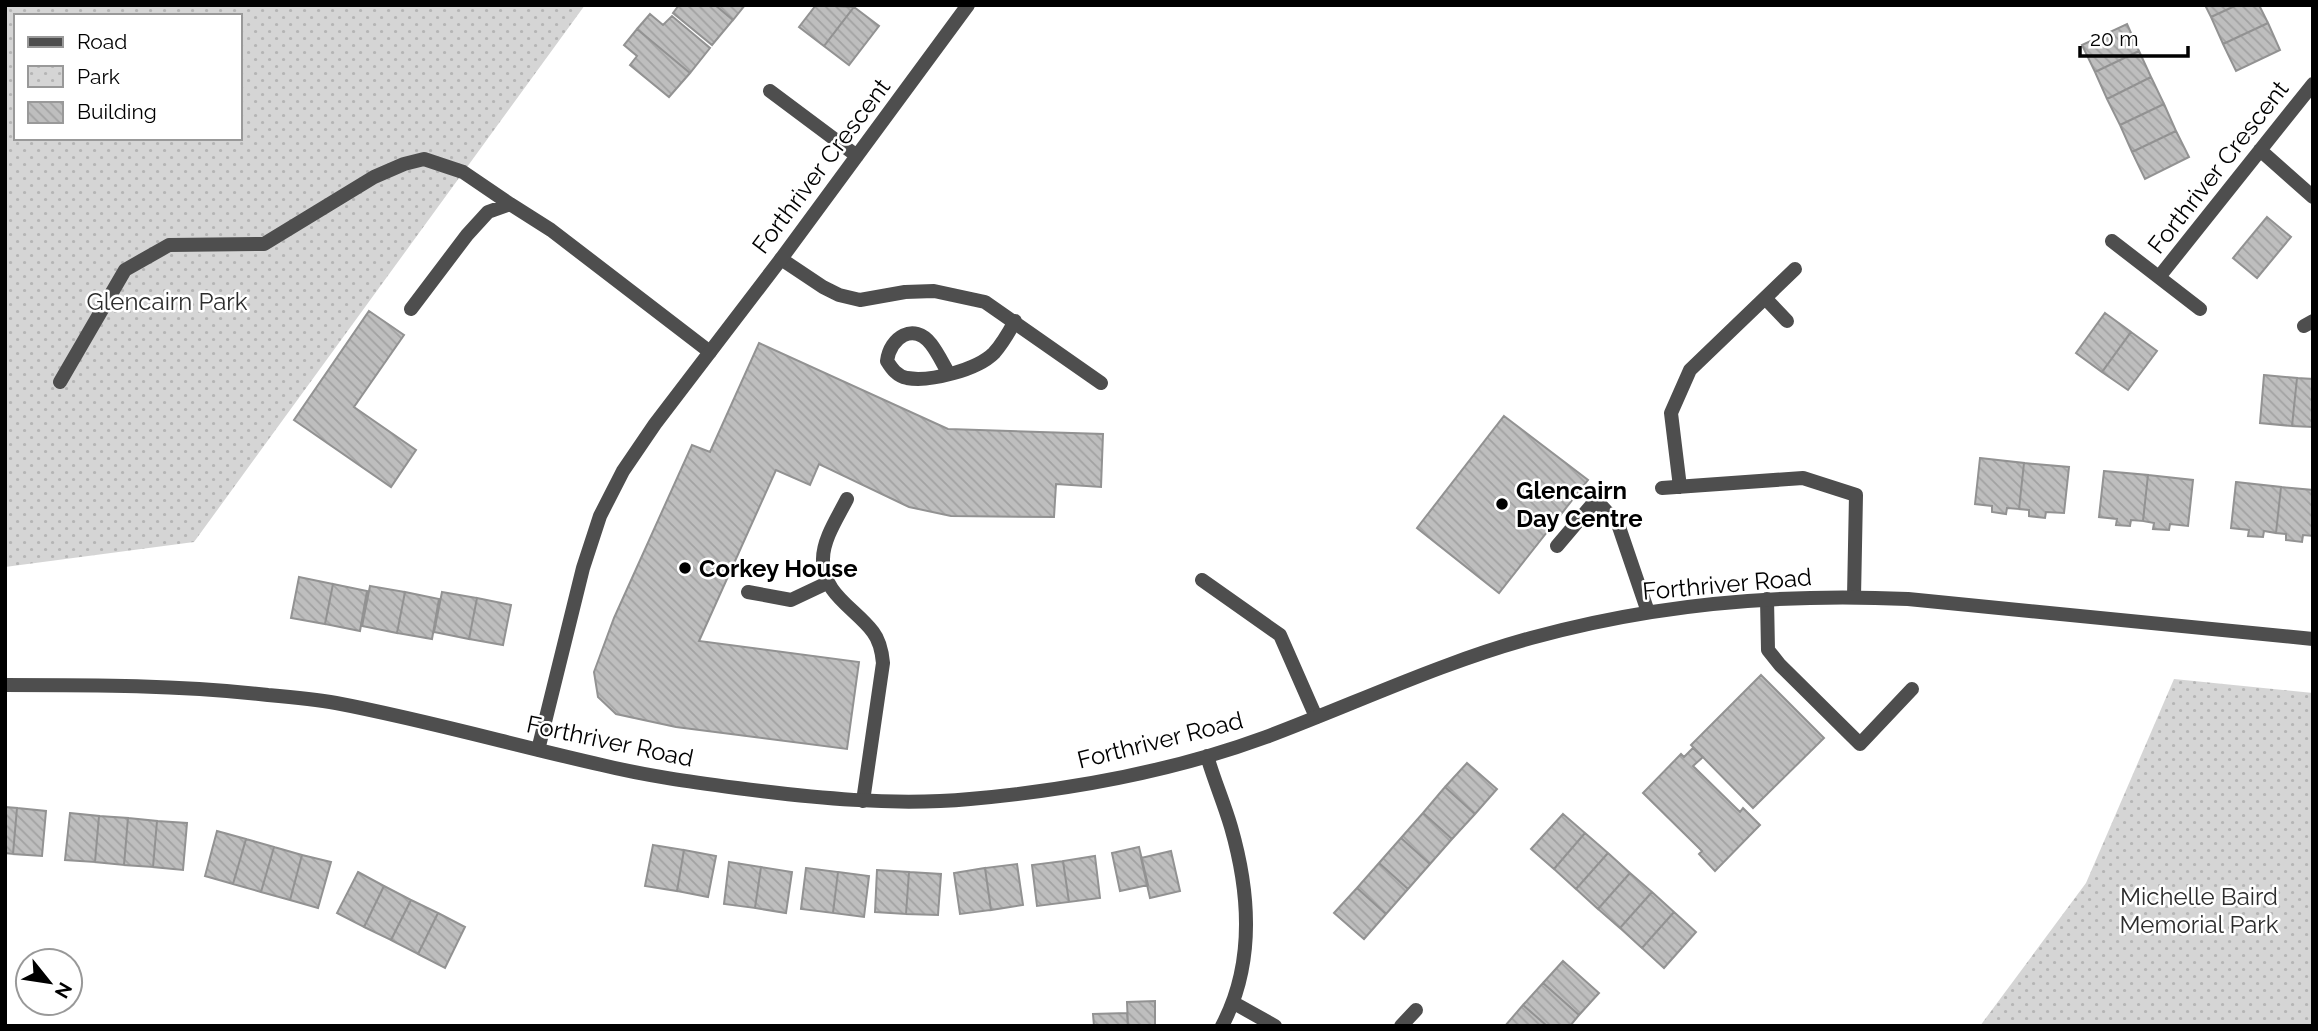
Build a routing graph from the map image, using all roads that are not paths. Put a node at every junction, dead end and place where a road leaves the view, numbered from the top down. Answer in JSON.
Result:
{"nodes":[{"id":1,"x":968,"y":5,"type":"edge"},
{"id":2,"x":2313,"y":84,"type":"edge"},
{"id":3,"x":770,"y":91,"type":"dead end"},
{"id":4,"x":2260,"y":150,"type":"junction"},
{"id":5,"x":857,"y":156,"type":"junction"},
{"id":6,"x":2313,"y":197,"type":"edge"},
{"id":7,"x":510,"y":204,"type":"junction"},
{"id":8,"x":2112,"y":240,"type":"dead end"},
{"id":9,"x":781,"y":259,"type":"junction"},
{"id":10,"x":1795,"y":269,"type":"dead end"},
{"id":11,"x":2159,"y":277,"type":"junction"},
{"id":12,"x":1765,"y":298,"type":"junction"},
{"id":13,"x":411,"y":309,"type":"dead end"},
{"id":14,"x":2200,"y":309,"type":"dead end"},
{"id":15,"x":1015,"y":321,"type":"junction"},
{"id":16,"x":1787,"y":321,"type":"dead end"},
{"id":17,"x":710,"y":352,"type":"junction"},
{"id":18,"x":949,"y":374,"type":"dead end"},
{"id":19,"x":60,"y":382,"type":"dead end"},
{"id":20,"x":1101,"y":383,"type":"dead end"},
{"id":21,"x":1680,"y":487,"type":"junction"},
{"id":22,"x":1662,"y":488,"type":"dead end"},
{"id":23,"x":847,"y":499,"type":"dead end"},
{"id":24,"x":1557,"y":546,"type":"dead end"},
{"id":25,"x":1202,"y":580,"type":"dead end"},
{"id":26,"x":827,"y":583,"type":"junction"},
{"id":27,"x":748,"y":592,"type":"dead end"},
{"id":28,"x":1854,"y":597,"type":"junction"},
{"id":29,"x":1768,"y":599,"type":"junction"},
{"id":30,"x":1648,"y":612,"type":"junction"},
{"id":31,"x":2313,"y":639,"type":"edge"},
{"id":32,"x":5,"y":685,"type":"edge"},
{"id":33,"x":1912,"y":689,"type":"dead end"},
{"id":34,"x":1317,"y":717,"type":"junction"},
{"id":35,"x":538,"y":750,"type":"junction"},
{"id":36,"x":1207,"y":756,"type":"junction"},
{"id":37,"x":863,"y":801,"type":"junction"},
{"id":38,"x":1234,"y":1003,"type":"junction"},
{"id":39,"x":1416,"y":1010,"type":"dead end"},
{"id":40,"x":1222,"y":1026,"type":"edge"},
{"id":41,"x":1275,"y":1026,"type":"edge"},
{"id":42,"x":1401,"y":1026,"type":"edge"}],
"edges":[{"from":1,"to":5,"type":"street","name":"Forthriver Crescent"},
{"from":2,"to":4,"type":"street","name":"Forthriver Crescent"},
{"from":3,"to":5,"type":"street"},
{"from":4,"to":6,"type":"street"},
{"from":4,"to":11,"type":"street","name":"Forthriver Crescent"},
{"from":5,"to":9,"type":"street","name":"Forthriver Crescent"},
{"from":7,"to":13,"type":"street"},
{"from":7,"to":17,"type":"street"},
{"from":7,"to":19,"type":"street"},
{"from":8,"to":11,"type":"street"},
{"from":9,"to":15,"type":"street"},
{"from":9,"to":17,"type":"street","name":"Forthriver Crescent"},
{"from":10,"to":12,"type":"street"},
{"from":11,"to":14,"type":"street"},
{"from":12,"to":16,"type":"street"},
{"from":12,"to":21,"type":"street"},
{"from":15,"to":18,"type":"street"},
{"from":15,"to":20,"type":"street"},
{"from":17,"to":35,"type":"street","name":"Forthriver Crescent"},
{"from":21,"to":22,"type":"street"},
{"from":21,"to":28,"type":"street"},
{"from":23,"to":26,"type":"street"},
{"from":24,"to":30,"type":"street"},
{"from":25,"to":34,"type":"street"},
{"from":26,"to":27,"type":"street"},
{"from":26,"to":37,"type":"street"},
{"from":28,"to":29,"type":"street","name":"Forthriver Road"},
{"from":28,"to":31,"type":"street","name":"Forthriver Road"},
{"from":29,"to":30,"type":"street","name":"Forthriver Road"},
{"from":29,"to":33,"type":"street"},
{"from":30,"to":34,"type":"street","name":"Forthriver Road"},
{"from":32,"to":35,"type":"street","name":"Forthriver Road"},
{"from":34,"to":36,"type":"street","name":"Forthriver Road"},
{"from":35,"to":37,"type":"street","name":"Forthriver Road"},
{"from":36,"to":37,"type":"street","name":"Forthriver Road"},
{"from":36,"to":38,"type":"street"},
{"from":38,"to":40,"type":"street"},
{"from":38,"to":41,"type":"street"},
{"from":39,"to":42,"type":"street"}]}
